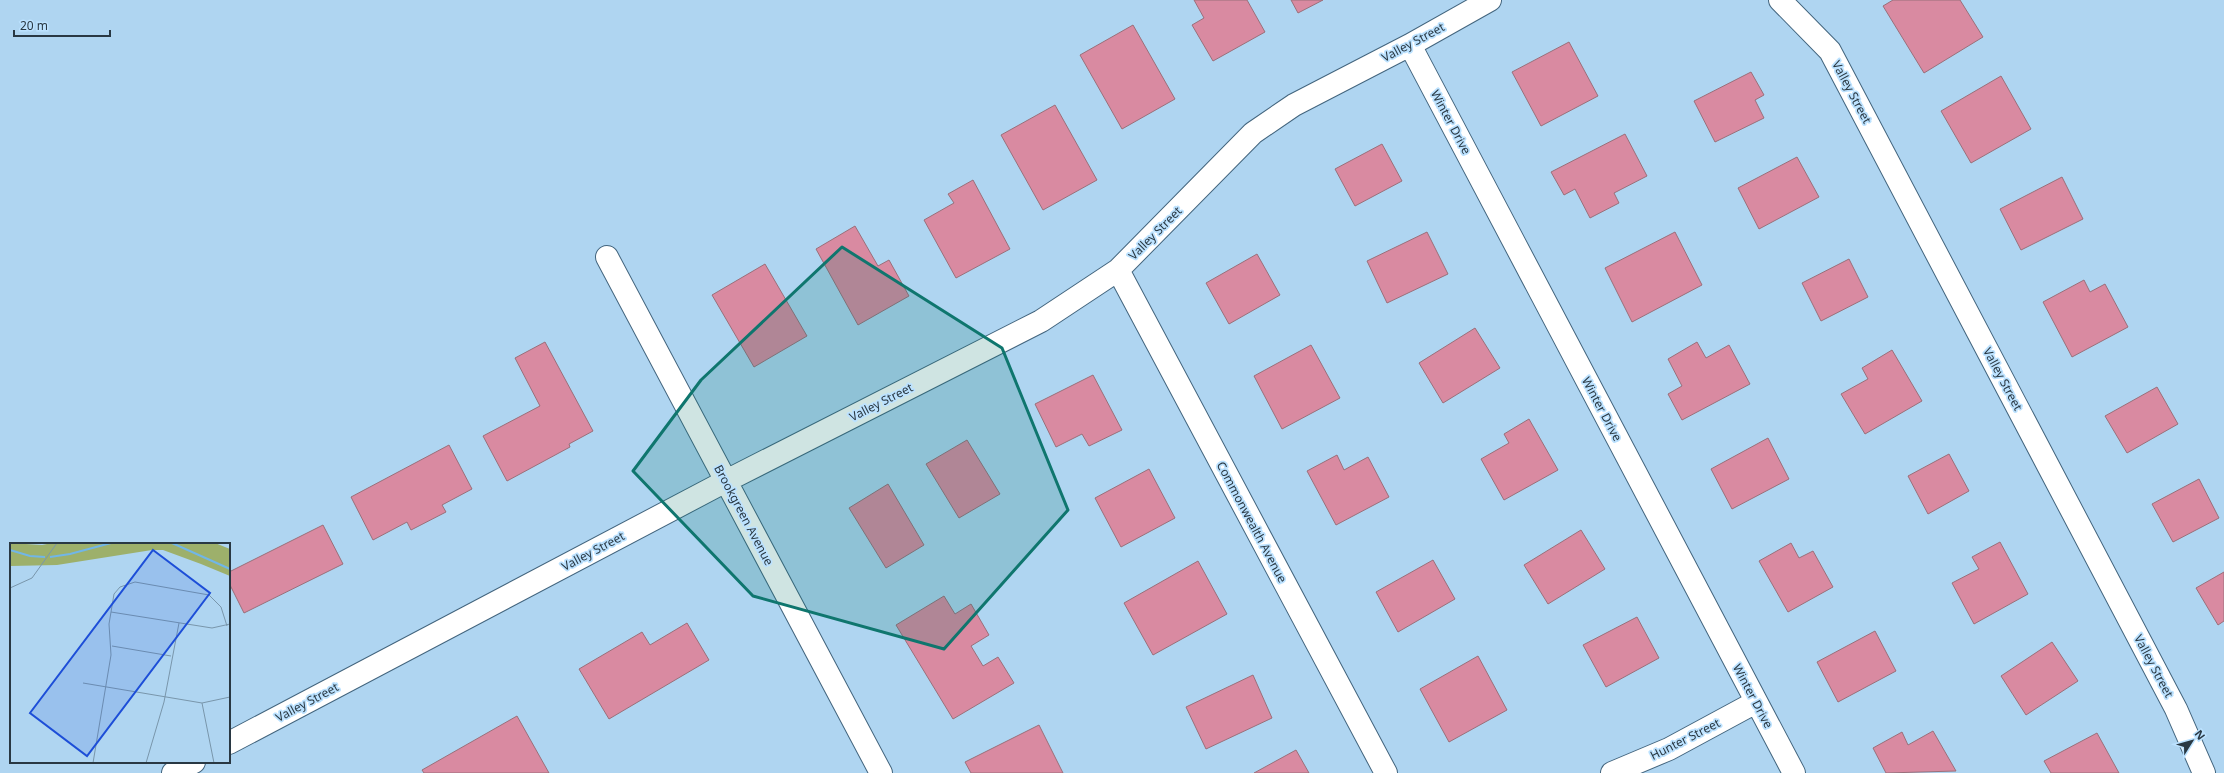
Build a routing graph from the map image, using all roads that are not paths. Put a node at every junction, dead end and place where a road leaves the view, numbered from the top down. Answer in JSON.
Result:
{"nodes":[{"id":1,"x":1490,"y":0,"type":"edge"},
{"id":2,"x":1780,"y":0,"type":"edge"},
{"id":3,"x":1410,"y":44,"type":"junction"},
{"id":4,"x":607,"y":257,"type":"dead end"},
{"id":5,"x":1118,"y":270,"type":"junction"},
{"id":6,"x":726,"y":481,"type":"junction"},
{"id":7,"x":1756,"y":702,"type":"junction"},
{"id":8,"x":230,"y":742,"type":"edge"},
{"id":9,"x":192,"y":763,"type":"edge"},
{"id":10,"x":173,"y":773,"type":"edge"},
{"id":11,"x":881,"y":773,"type":"edge"},
{"id":12,"x":1386,"y":773,"type":"edge"},
{"id":13,"x":1612,"y":773,"type":"edge"},
{"id":14,"x":1794,"y":773,"type":"edge"},
{"id":15,"x":2204,"y":773,"type":"edge"}],
"edges":[{"from":1,"to":3,"type":"street","name":"Valley Street"},
{"from":2,"to":15,"type":"street","name":"Valley Street"},
{"from":3,"to":5,"type":"street","name":"Valley Street"},
{"from":3,"to":7,"type":"street","name":"Winter Drive"},
{"from":4,"to":6,"type":"street","name":"Brookgreen Avenue"},
{"from":5,"to":6,"type":"street","name":"Valley Street"},
{"from":5,"to":12,"type":"street","name":"Commonwealth Avenue"},
{"from":6,"to":8,"type":"street","name":"Valley Street"},
{"from":6,"to":11,"type":"street","name":"Brookgreen Avenue"},
{"from":7,"to":13,"type":"street","name":"Hunter Street"},
{"from":7,"to":14,"type":"street","name":"Winter Drive"},
{"from":9,"to":10,"type":"street"}]}
